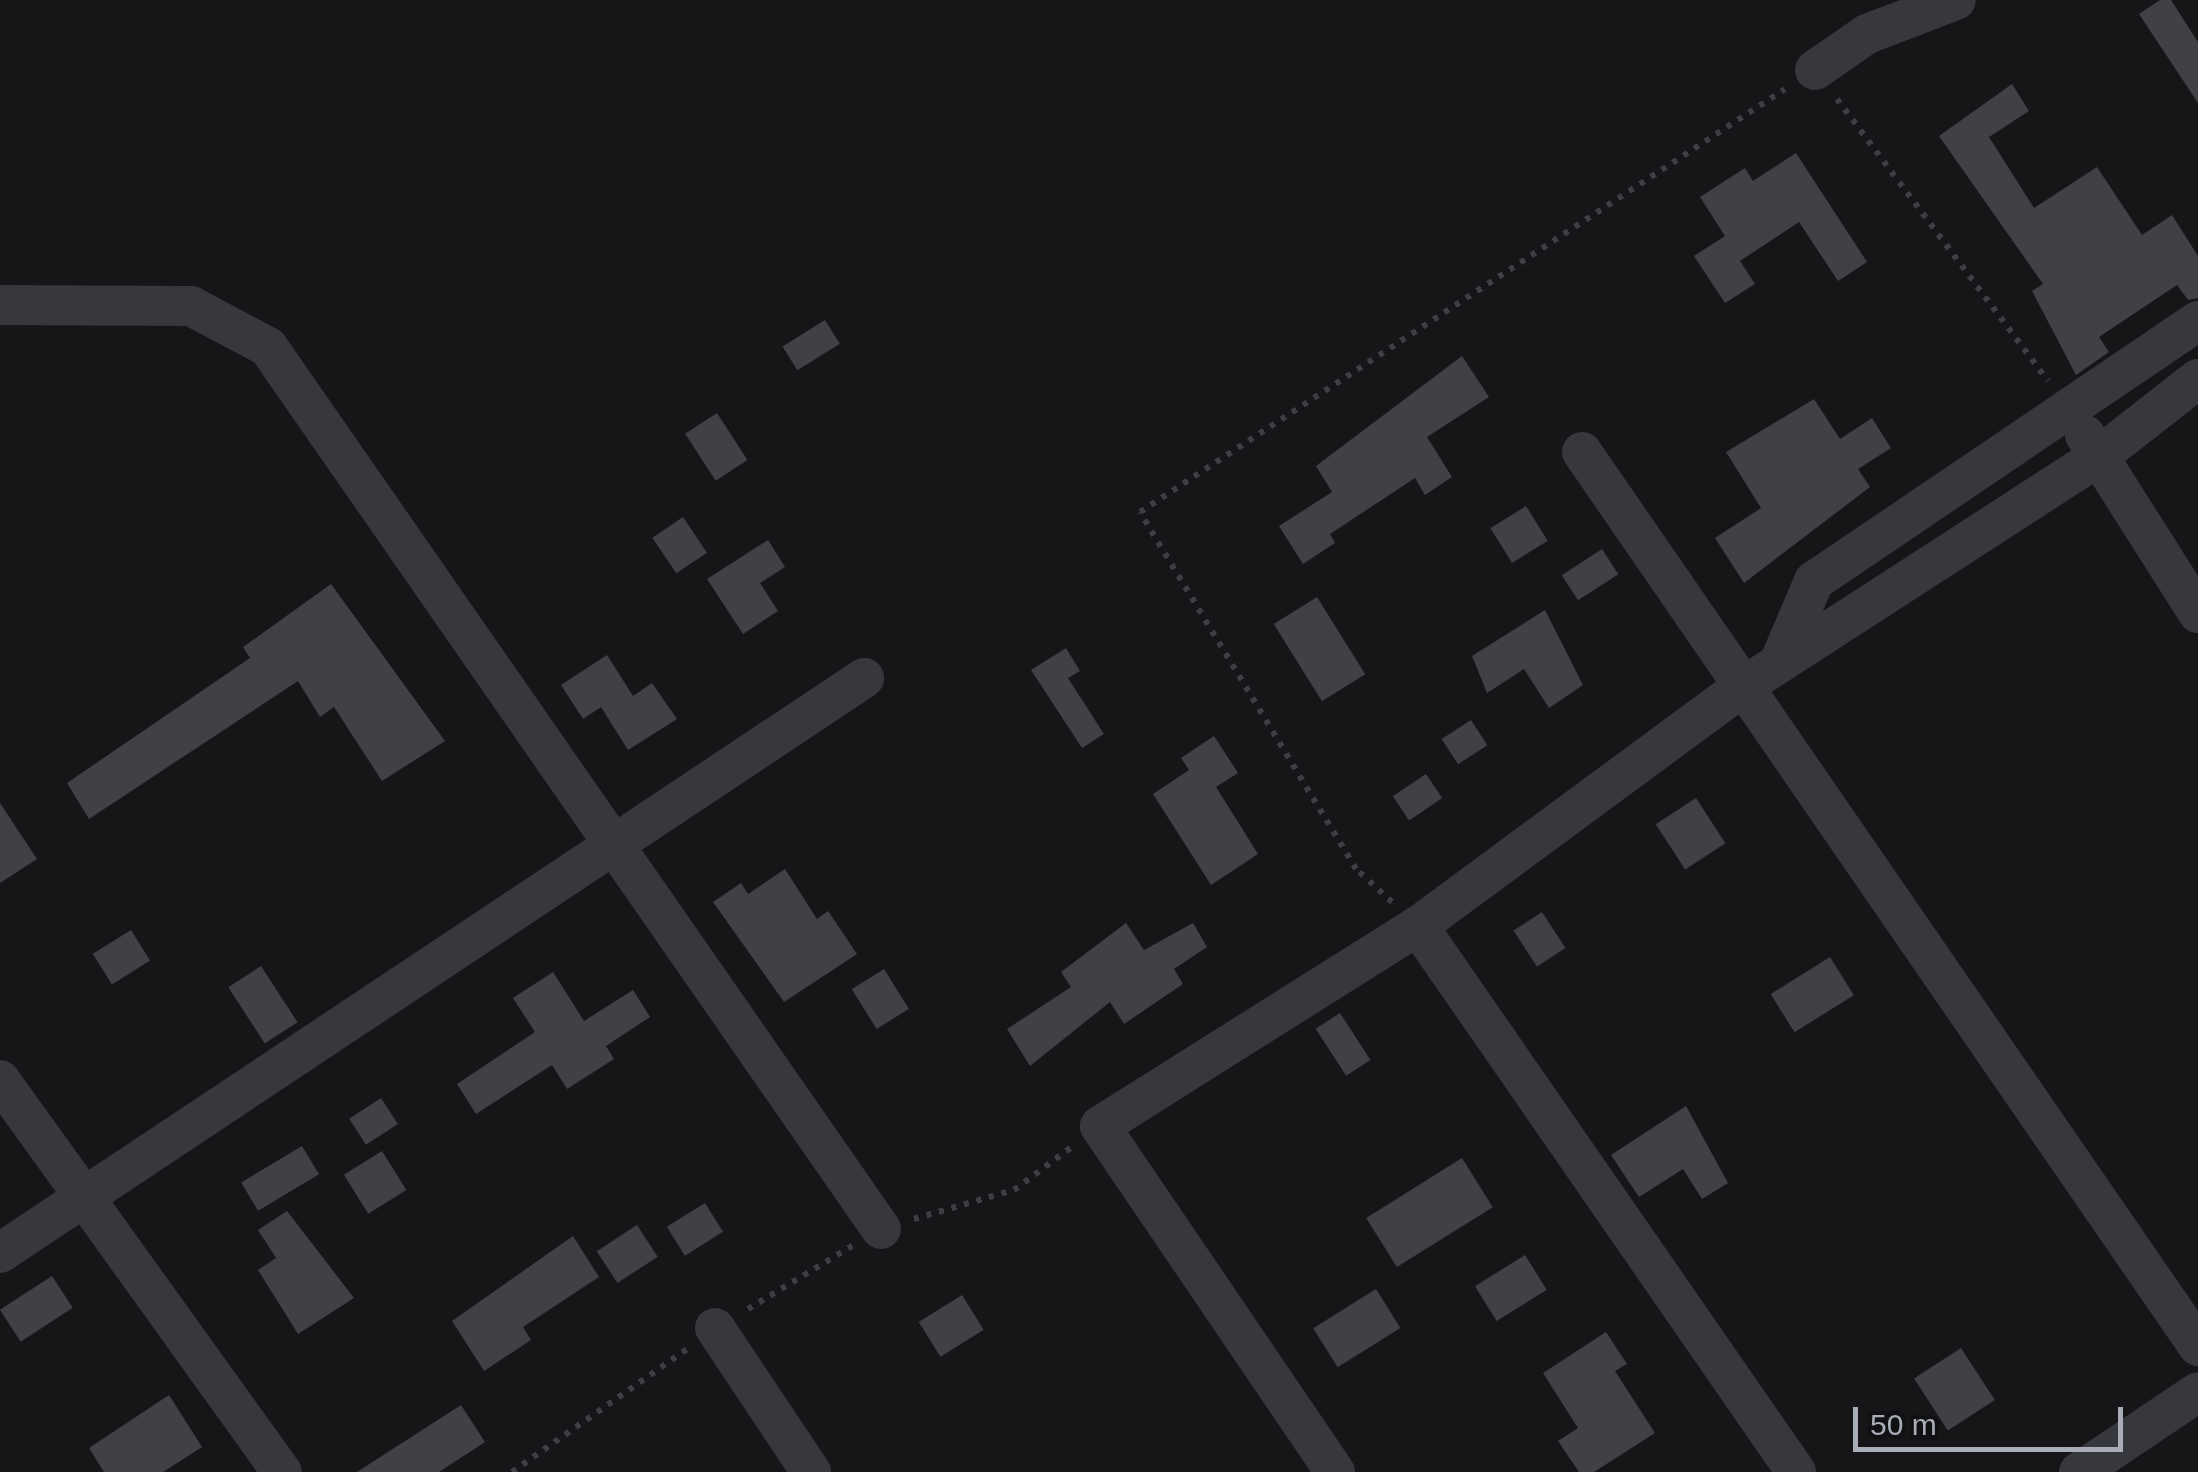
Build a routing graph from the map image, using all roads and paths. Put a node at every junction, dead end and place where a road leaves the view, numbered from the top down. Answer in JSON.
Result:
{"nodes":[{"id":1,"x":1956,"y":0,"type":"edge"},
{"id":2,"x":1815,"y":70,"type":"junction"},
{"id":3,"x":0,"y":305,"type":"edge"},
{"id":4,"x":2198,"y":321,"type":"edge"},
{"id":5,"x":2198,"y":379,"type":"edge"},
{"id":6,"x":2070,"y":410,"type":"junction"},
{"id":7,"x":1582,"y":452,"type":"dead end"},
{"id":8,"x":2098,"y":457,"type":"junction"},
{"id":9,"x":2198,"y":613,"type":"edge"},
{"id":10,"x":1780,"y":663,"type":"junction"},
{"id":11,"x":864,"y":678,"type":"dead end"},
{"id":12,"x":1744,"y":686,"type":"junction"},
{"id":13,"x":612,"y":844,"type":"junction"},
{"id":14,"x":1418,"y":926,"type":"junction"},
{"id":15,"x":0,"y":1080,"type":"edge"},
{"id":16,"x":1100,"y":1126,"type":"junction"},
{"id":17,"x":82,"y":1197,"type":"junction"},
{"id":18,"x":881,"y":1228,"type":"junction"},
{"id":19,"x":0,"y":1253,"type":"edge"},
{"id":20,"x":715,"y":1328,"type":"junction"},
{"id":21,"x":2198,"y":1346,"type":"edge"},
{"id":22,"x":2198,"y":1392,"type":"edge"},
{"id":23,"x":282,"y":1472,"type":"edge"},
{"id":24,"x":512,"y":1472,"type":"edge"},
{"id":25,"x":811,"y":1472,"type":"edge"},
{"id":26,"x":1335,"y":1472,"type":"edge"},
{"id":27,"x":1796,"y":1472,"type":"edge"},
{"id":28,"x":2079,"y":1472,"type":"edge"}],
"edges":[{"from":1,"to":2,"type":"street"},
{"from":2,"to":6,"type":"path"},
{"from":2,"to":14,"type":"path"},
{"from":3,"to":13,"type":"street"},
{"from":4,"to":6,"type":"street"},
{"from":5,"to":8,"type":"street"},
{"from":6,"to":8,"type":"street"},
{"from":6,"to":10,"type":"street"},
{"from":7,"to":12,"type":"street"},
{"from":8,"to":9,"type":"street"},
{"from":8,"to":10,"type":"street"},
{"from":10,"to":12,"type":"street"},
{"from":11,"to":13,"type":"street"},
{"from":12,"to":14,"type":"street"},
{"from":12,"to":21,"type":"street"},
{"from":13,"to":17,"type":"street"},
{"from":13,"to":18,"type":"street"},
{"from":14,"to":16,"type":"street"},
{"from":14,"to":27,"type":"street"},
{"from":15,"to":17,"type":"street"},
{"from":16,"to":18,"type":"path"},
{"from":16,"to":26,"type":"street"},
{"from":17,"to":19,"type":"street"},
{"from":17,"to":23,"type":"street"},
{"from":18,"to":20,"type":"path"},
{"from":20,"to":24,"type":"path"},
{"from":20,"to":25,"type":"street"},
{"from":22,"to":28,"type":"street"}]}
